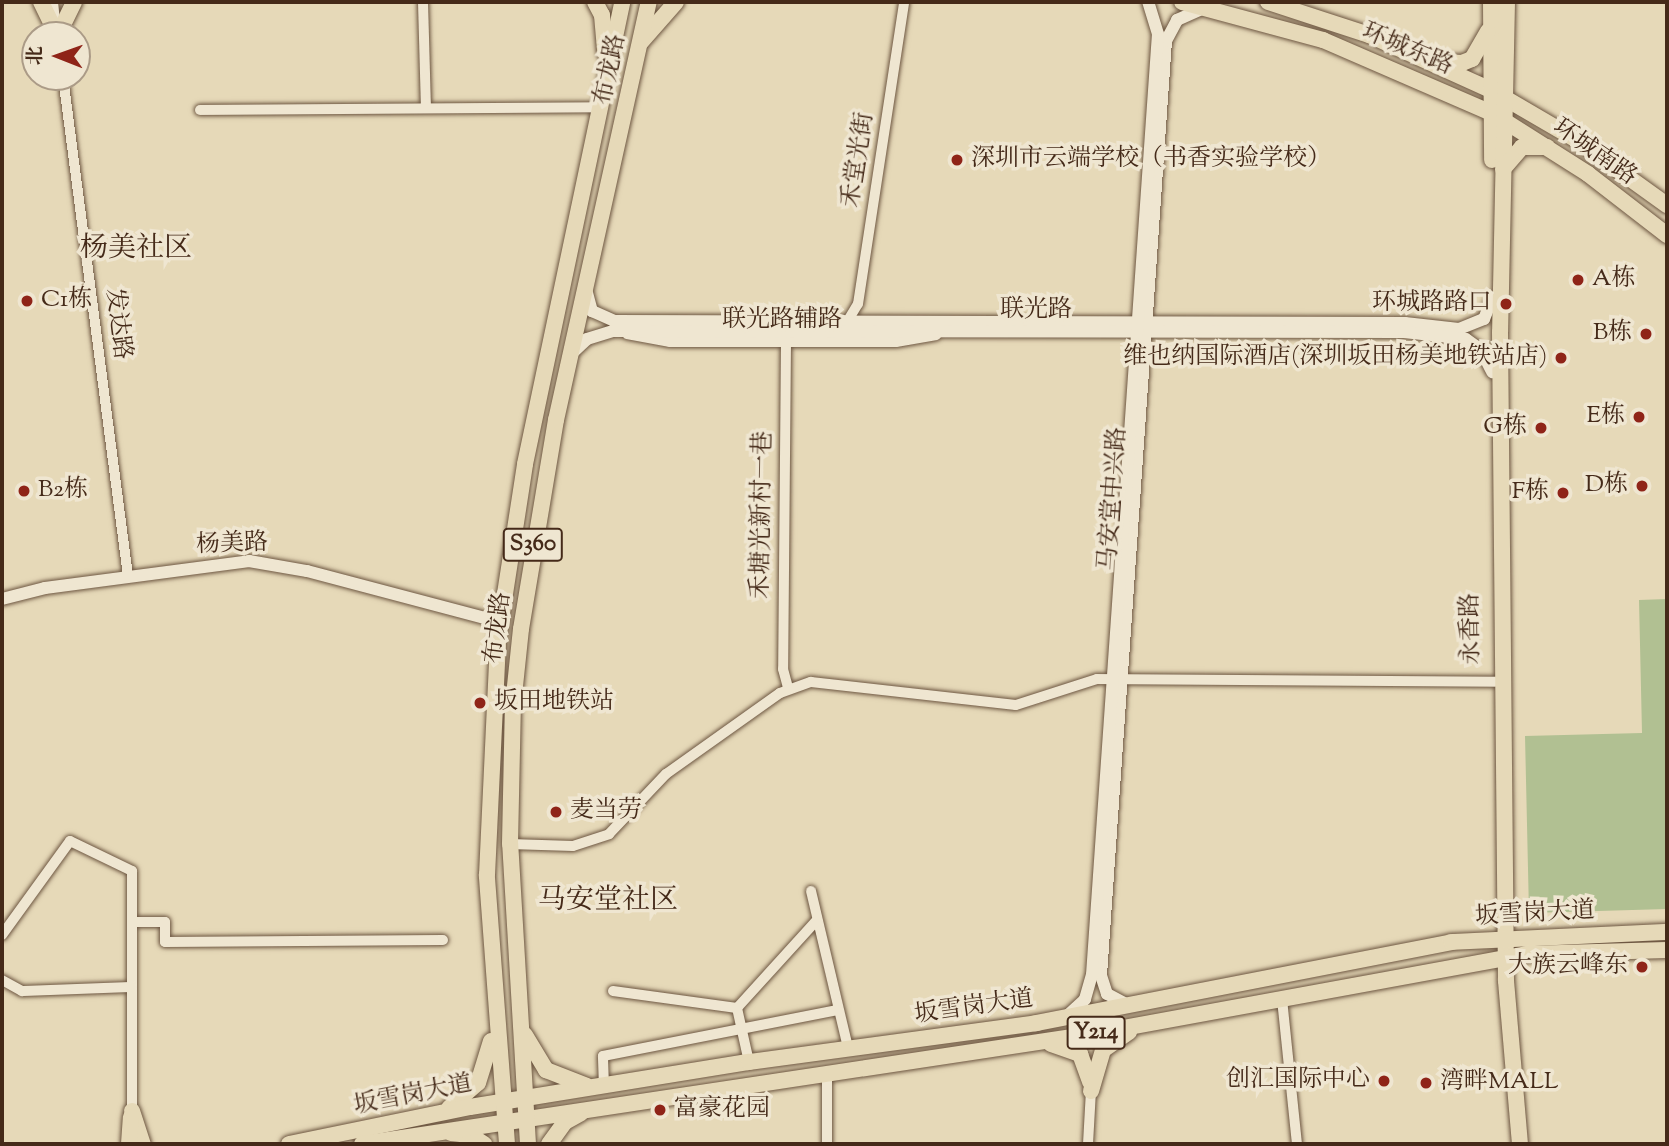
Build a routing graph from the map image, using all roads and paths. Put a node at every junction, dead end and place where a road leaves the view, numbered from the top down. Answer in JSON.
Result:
{"nodes":[{"id":1,"x":41,"y":2,"type":"edge"},
{"id":2,"x":52,"y":2,"type":"edge"},
{"id":3,"x":74,"y":2,"type":"edge"},
{"id":4,"x":423,"y":2,"type":"edge"},
{"id":5,"x":595,"y":2,"type":"edge"},
{"id":6,"x":622,"y":2,"type":"edge"},
{"id":7,"x":649,"y":2,"type":"edge"},
{"id":8,"x":676,"y":2,"type":"edge"},
{"id":9,"x":906,"y":2,"type":"edge"},
{"id":10,"x":1148,"y":2,"type":"edge"},
{"id":11,"x":1182,"y":2,"type":"edge"},
{"id":12,"x":1268,"y":2,"type":"edge"},
{"id":13,"x":1507,"y":2,"type":"edge"},
{"id":14,"x":1214,"y":8,"type":"junction"},
{"id":15,"x":1312,"y":8,"type":"edge"},
{"id":16,"x":1491,"y":10,"type":"edge"},
{"id":17,"x":50,"y":21,"type":"edge"},
{"id":18,"x":55,"y":21,"type":"edge"},
{"id":19,"x":64,"y":21,"type":"edge"},
{"id":20,"x":640,"y":44,"type":"junction"},
{"id":21,"x":1431,"y":61,"type":"junction"},
{"id":22,"x":607,"y":68,"type":"junction"},
{"id":23,"x":65,"y":91,"type":"edge"},
{"id":24,"x":1498,"y":94,"type":"junction"},
{"id":25,"x":598,"y":107,"type":"junction"},
{"id":26,"x":426,"y":108,"type":"junction"},
{"id":27,"x":200,"y":110,"type":"dead end"},
{"id":28,"x":1498,"y":116,"type":"junction"},
{"id":29,"x":1548,"y":148,"type":"junction"},
{"id":30,"x":1502,"y":171,"type":"junction"},
{"id":31,"x":1667,"y":205,"type":"edge"},
{"id":32,"x":1667,"y":235,"type":"edge"},
{"id":33,"x":586,"y":286,"type":"junction"},
{"id":34,"x":1492,"y":299,"type":"junction"},
{"id":35,"x":847,"y":322,"type":"junction"},
{"id":36,"x":871,"y":322,"type":"junction"},
{"id":37,"x":1142,"y":327,"type":"junction"},
{"id":38,"x":613,"y":331,"type":"junction"},
{"id":39,"x":950,"y":331,"type":"junction"},
{"id":40,"x":786,"y":342,"type":"junction"},
{"id":41,"x":571,"y":355,"type":"junction"},
{"id":42,"x":1492,"y":372,"type":"junction"},
{"id":43,"x":128,"y":576,"type":"junction"},
{"id":44,"x":2,"y":599,"type":"edge"},
{"id":45,"x":500,"y":622,"type":"junction"},
{"id":46,"x":1118,"y":679,"type":"junction"},
{"id":47,"x":1495,"y":682,"type":"junction"},
{"id":48,"x":788,"y":688,"type":"junction"},
{"id":49,"x":510,"y":844,"type":"junction"},
{"id":50,"x":811,"y":891,"type":"dead end"},
{"id":51,"x":817,"y":920,"type":"junction"},
{"id":52,"x":132,"y":922,"type":"junction"},
{"id":53,"x":1667,"y":932,"type":"edge"},
{"id":54,"x":2,"y":935,"type":"edge"},
{"id":55,"x":1502,"y":939,"type":"junction"},
{"id":56,"x":443,"y":940,"type":"dead end"},
{"id":57,"x":1667,"y":950,"type":"edge"},
{"id":58,"x":1502,"y":961,"type":"junction"},
{"id":59,"x":2,"y":980,"type":"edge"},
{"id":60,"x":132,"y":987,"type":"junction"},
{"id":61,"x":613,"y":991,"type":"dead end"},
{"id":62,"x":1282,"y":999,"type":"junction"},
{"id":63,"x":1132,"y":1005,"type":"junction"},
{"id":64,"x":737,"y":1008,"type":"junction"},
{"id":65,"x":838,"y":1010,"type":"junction"},
{"id":66,"x":519,"y":1013,"type":"junction"},
{"id":67,"x":1065,"y":1017,"type":"junction"},
{"id":68,"x":495,"y":1018,"type":"junction"},
{"id":69,"x":1147,"y":1024,"type":"junction"},
{"id":70,"x":741,"y":1029,"type":"junction"},
{"id":71,"x":1039,"y":1042,"type":"junction"},
{"id":72,"x":848,"y":1048,"type":"junction"},
{"id":73,"x":749,"y":1062,"type":"junction"},
{"id":74,"x":827,"y":1074,"type":"junction"},
{"id":75,"x":600,"y":1088,"type":"junction"},
{"id":76,"x":1091,"y":1091,"type":"junction"},
{"id":77,"x":526,"y":1099,"type":"junction"},
{"id":78,"x":500,"y":1102,"type":"junction"},
{"id":79,"x":597,"y":1107,"type":"junction"},
{"id":80,"x":132,"y":1111,"type":"junction"},
{"id":81,"x":437,"y":1113,"type":"junction"},
{"id":82,"x":524,"y":1117,"type":"junction"},
{"id":83,"x":503,"y":1120,"type":"junction"},
{"id":84,"x":424,"y":1133,"type":"junction"},
{"id":85,"x":130,"y":1144,"type":"edge"},
{"id":86,"x":143,"y":1144,"type":"edge"},
{"id":87,"x":289,"y":1144,"type":"edge"},
{"id":88,"x":362,"y":1144,"type":"edge"},
{"id":89,"x":484,"y":1144,"type":"edge"},
{"id":90,"x":507,"y":1144,"type":"edge"},
{"id":91,"x":528,"y":1144,"type":"edge"},
{"id":92,"x":549,"y":1144,"type":"edge"},
{"id":93,"x":827,"y":1144,"type":"edge"},
{"id":94,"x":1088,"y":1144,"type":"edge"},
{"id":95,"x":1297,"y":1144,"type":"edge"},
{"id":96,"x":1510,"y":1144,"type":"edge"},
{"id":97,"x":1520,"y":1144,"type":"edge"}],
"edges":[{"from":1,"to":17,"type":"main road"},
{"from":2,"to":18,"type":"street"},
{"from":3,"to":19,"type":"main road"},
{"from":4,"to":26,"type":"street"},
{"from":5,"to":22,"type":"main road"},
{"from":6,"to":22,"type":"main road","name":"布龙路","number":"S360"},
{"from":7,"to":20,"type":"main road","name":"布龙路","number":"S360"},
{"from":8,"to":20,"type":"main road"},
{"from":9,"to":35,"type":"street","name":"禾堂光街"},
{"from":9,"to":36,"type":"street"},
{"from":10,"to":37,"type":"street","name":"马安堂中兴路"},
{"from":11,"to":14,"type":"main road","name":"环城东路"},
{"from":12,"to":15,"type":"main road","name":"环城东路"},
{"from":13,"to":24,"type":"main road"},
{"from":14,"to":28,"type":"main road","name":"环城东路"},
{"from":14,"to":37,"type":"street","name":"马安堂中兴路"},
{"from":15,"to":21,"type":"main road","name":"环城东路"},
{"from":16,"to":21,"type":"main road"},
{"from":16,"to":24,"type":"main road"},
{"from":20,"to":33,"type":"main road","name":"布龙路","number":"S360"},
{"from":21,"to":24,"type":"main road","name":"环城东路"},
{"from":22,"to":25,"type":"main road","name":"布龙路","number":"S360"},
{"from":23,"to":43,"type":"street","name":"发达路"},
{"from":24,"to":28,"type":"main road"},
{"from":24,"to":31,"type":"main road","name":"环城南路"},
{"from":25,"to":26,"type":"street"},
{"from":25,"to":45,"type":"main road","name":"布龙路","number":"S360"},
{"from":26,"to":27,"type":"street"},
{"from":28,"to":29,"type":"main road","name":"环城南路"},
{"from":28,"to":30,"type":"main road","name":"永香路"},
{"from":28,"to":34,"type":"main road","name":"永香路"},
{"from":29,"to":30,"type":"main road"},
{"from":29,"to":32,"type":"main road","name":"环城南路"},
{"from":30,"to":55,"type":"main road","name":"永香路"},
{"from":33,"to":35,"type":"street","name":"联光路"},
{"from":33,"to":41,"type":"main road","name":"布龙路","number":"S360"},
{"from":34,"to":37,"type":"street","name":"联光路"},
{"from":34,"to":42,"type":"main road","name":"永香路"},
{"from":35,"to":36,"type":"street","name":"联光路"},
{"from":36,"to":37,"type":"street","name":"联光路"},
{"from":37,"to":39,"type":"street","name":"联光路"},
{"from":37,"to":42,"type":"street","name":"联光路"},
{"from":37,"to":46,"type":"street","name":"马安堂中兴路"},
{"from":38,"to":39,"type":"street","name":"联光路"},
{"from":38,"to":40,"type":"street","name":"联光路辅路"},
{"from":38,"to":41,"type":"street","name":"联光路"},
{"from":39,"to":40,"type":"street","name":"联光路辅路"},
{"from":40,"to":48,"type":"street","name":"禾塘光新村一巷"},
{"from":41,"to":49,"type":"main road","name":"布龙路","number":"S360"},
{"from":42,"to":47,"type":"main road","name":"永香路"},
{"from":43,"to":44,"type":"street","name":"杨美路"},
{"from":43,"to":45,"type":"street","name":"杨美路"},
{"from":45,"to":68,"type":"main road","name":"布龙路","number":"S360"},
{"from":46,"to":47,"type":"street"},
{"from":46,"to":48,"type":"street"},
{"from":46,"to":63,"type":"street","name":"马安堂中兴路"},
{"from":46,"to":67,"type":"street","name":"马安堂中兴路"},
{"from":47,"to":55,"type":"main road","name":"永香路"},
{"from":48,"to":49,"type":"street"},
{"from":49,"to":66,"type":"main road","name":"布龙路","number":"S360"},
{"from":50,"to":51,"type":"street"},
{"from":51,"to":64,"type":"street"},
{"from":51,"to":65,"type":"street"},
{"from":52,"to":54,"type":"street"},
{"from":52,"to":56,"type":"street"},
{"from":52,"to":60,"type":"street"},
{"from":53,"to":55,"type":"main road","name":"坂雪岗大道","number":"Y214"},
{"from":55,"to":58,"type":"main road","name":"永香路"},
{"from":55,"to":63,"type":"main road","name":"坂雪岗大道","number":"Y214"},
{"from":57,"to":58,"type":"main road","name":"坂雪岗大道","number":"Y214"},
{"from":58,"to":62,"type":"main road","name":"坂雪岗大道","number":"Y214"},
{"from":58,"to":96,"type":"main road","name":"永香路"},
{"from":58,"to":97,"type":"main road","name":"永香路"},
{"from":59,"to":60,"type":"street"},
{"from":60,"to":80,"type":"street"},
{"from":61,"to":64,"type":"street"},
{"from":62,"to":69,"type":"main road","name":"坂雪岗大道","number":"Y214"},
{"from":62,"to":95,"type":"street"},
{"from":63,"to":67,"type":"main road","name":"坂雪岗大道","number":"Y214"},
{"from":64,"to":70,"type":"street"},
{"from":65,"to":70,"type":"street"},
{"from":65,"to":72,"type":"street"},
{"from":66,"to":75,"type":"main road"},
{"from":66,"to":77,"type":"main road","name":"布龙路","number":"S360"},
{"from":67,"to":72,"type":"main road","name":"坂雪岗大道","number":"Y214"},
{"from":68,"to":78,"type":"main road","name":"布龙路","number":"S360"},
{"from":68,"to":81,"type":"main road"},
{"from":69,"to":71,"type":"main road","name":"坂雪岗大道","number":"Y214"},
{"from":69,"to":76,"type":"main road"},
{"from":70,"to":73,"type":"street"},
{"from":70,"to":75,"type":"street"},
{"from":71,"to":74,"type":"main road","name":"坂雪岗大道","number":"Y214"},
{"from":71,"to":76,"type":"main road"},
{"from":72,"to":73,"type":"main road","name":"坂雪岗大道","number":"Y214"},
{"from":73,"to":75,"type":"main road","name":"坂雪岗大道","number":"Y214"},
{"from":74,"to":79,"type":"main road","name":"坂雪岗大道","number":"Y214"},
{"from":74,"to":93,"type":"street"},
{"from":75,"to":77,"type":"main road","name":"坂雪岗大道","number":"Y214"},
{"from":76,"to":94,"type":"street"},
{"from":77,"to":78,"type":"main road","name":"坂雪岗大道","number":"Y214"},
{"from":77,"to":82,"type":"main road","name":"布龙路","number":"S360"},
{"from":78,"to":81,"type":"main road","name":"坂雪岗大道","number":"Y214"},
{"from":78,"to":83,"type":"main road","name":"布龙路","number":"S360"},
{"from":79,"to":82,"type":"main road","name":"坂雪岗大道","number":"Y214"},
{"from":79,"to":92,"type":"main road"},
{"from":80,"to":85,"type":"main road"},
{"from":80,"to":86,"type":"main road"},
{"from":81,"to":87,"type":"main road","name":"坂雪岗大道","number":"Y214"},
{"from":82,"to":83,"type":"main road","name":"坂雪岗大道","number":"Y214"},
{"from":82,"to":91,"type":"main road","name":"布龙路","number":"S360"},
{"from":83,"to":84,"type":"main road","name":"坂雪岗大道","number":"Y214"},
{"from":83,"to":90,"type":"main road","name":"布龙路","number":"S360"},
{"from":84,"to":88,"type":"main road","name":"坂雪岗大道","number":"Y214"},
{"from":84,"to":89,"type":"main road"}]}
